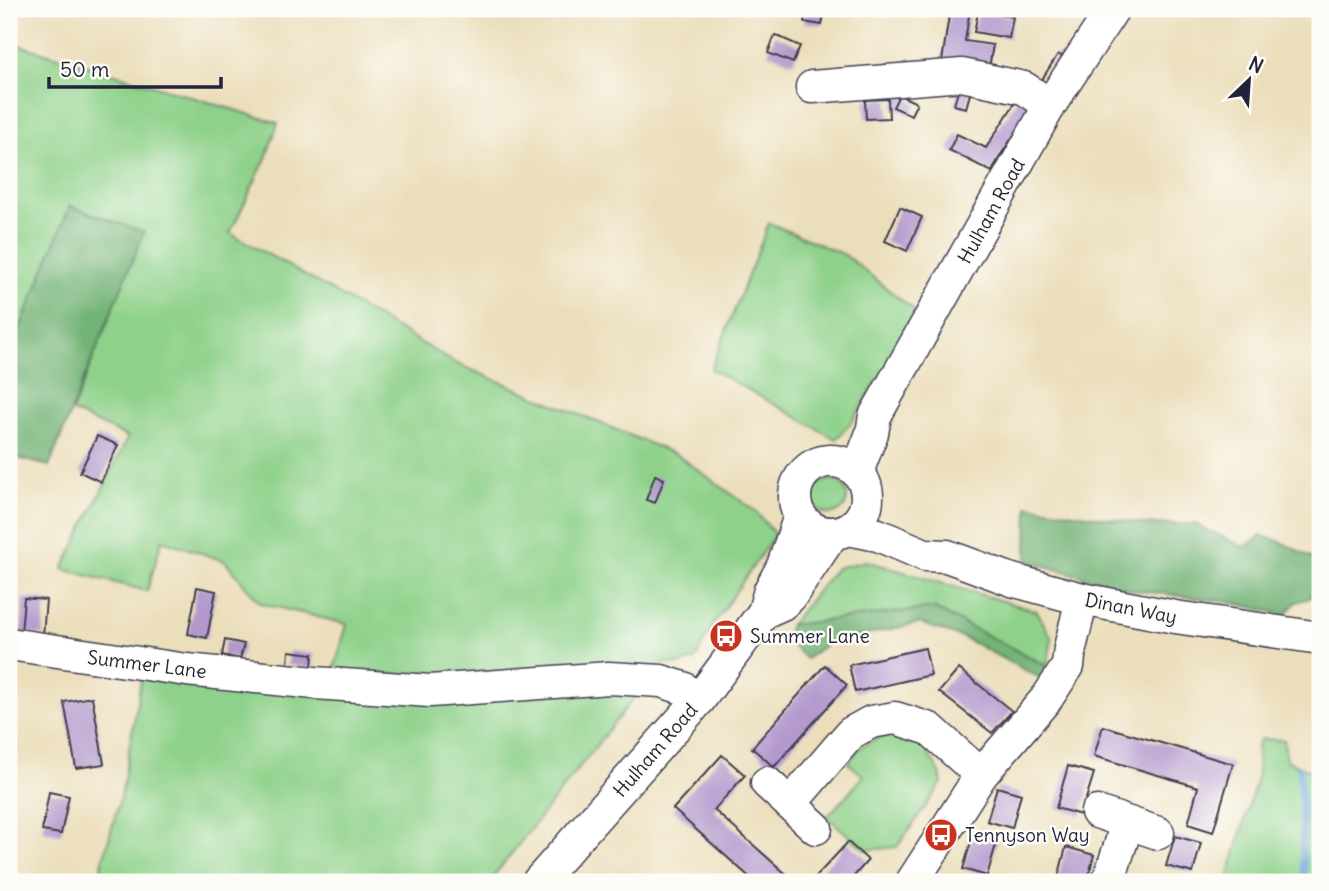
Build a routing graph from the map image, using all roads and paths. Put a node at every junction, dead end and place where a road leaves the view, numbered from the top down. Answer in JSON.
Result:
{"nodes":[{"id":1,"x":1113,"y":9,"type":"edge"},
{"id":2,"x":812,"y":87,"type":"dead end"},
{"id":3,"x":1049,"y":104,"type":"junction"},
{"id":4,"x":852,"y":477,"type":"junction"},
{"id":5,"x":800,"y":516,"type":"junction"},
{"id":6,"x":841,"y":531,"type":"junction"},
{"id":7,"x":947,"y":556,"type":"junction"},
{"id":8,"x":1082,"y":599,"type":"junction"},
{"id":9,"x":764,"y":612,"type":"junction"},
{"id":10,"x":1320,"y":638,"type":"edge"},
{"id":11,"x":9,"y":644,"type":"edge"},
{"id":12,"x":699,"y":700,"type":"junction"},
{"id":13,"x":981,"y":775,"type":"junction"},
{"id":14,"x":816,"y":828,"type":"dead end"},
{"id":15,"x":1158,"y":833,"type":"dead end"},
{"id":16,"x":538,"y":882,"type":"edge"},
{"id":17,"x":912,"y":882,"type":"edge"},
{"id":18,"x":1108,"y":882,"type":"edge"}],
"edges":[{"from":1,"to":3,"type":"street","name":"Hulham Road"},
{"from":2,"to":3,"type":"street"},
{"from":3,"to":4,"type":"street","name":"Hulham Road"},
{"from":4,"to":5,"type":"street","name":"Hulham Road"},
{"from":4,"to":6,"type":"street","name":"Hulham Road"},
{"from":4,"to":7,"type":"street","name":"Dinan Way"},
{"from":5,"to":6,"type":"street"},
{"from":5,"to":9,"type":"street","name":"Hulham Road"},
{"from":6,"to":7,"type":"street","name":"Dinan Way"},
{"from":6,"to":9,"type":"street","name":"Hulham Road"},
{"from":7,"to":8,"type":"street","name":"Dinan Way"},
{"from":8,"to":10,"type":"street","name":"Dinan Way"},
{"from":8,"to":13,"type":"street"},
{"from":9,"to":12,"type":"street","name":"Hulham Road"},
{"from":11,"to":12,"type":"street","name":"Summer Lane"},
{"from":12,"to":16,"type":"street","name":"Hulham Road"},
{"from":13,"to":14,"type":"street"},
{"from":13,"to":17,"type":"street"},
{"from":15,"to":18,"type":"street"}]}
